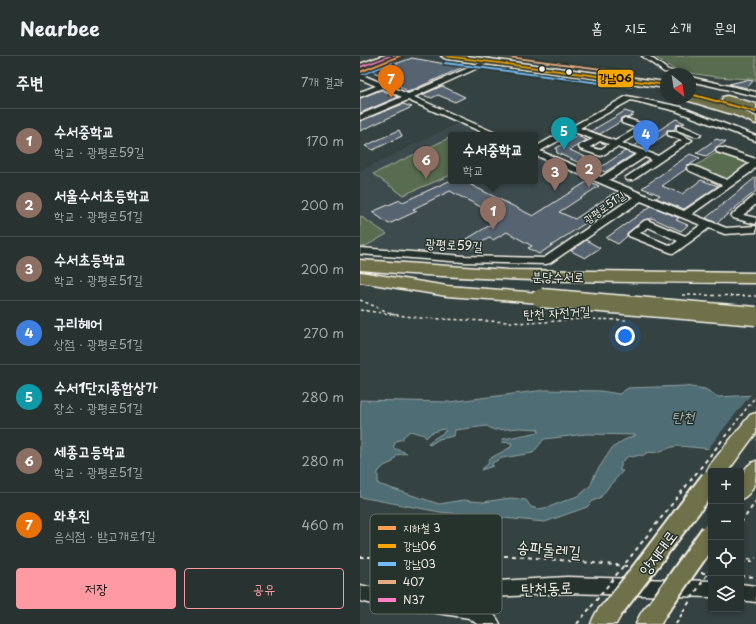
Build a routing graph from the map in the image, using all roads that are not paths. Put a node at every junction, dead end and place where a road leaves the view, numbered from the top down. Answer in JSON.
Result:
{"nodes":[{"id":1,"x":391,"y":56,"type":"edge"},
{"id":2,"x":446,"y":56,"type":"edge"},
{"id":3,"x":645,"y":56,"type":"edge"},
{"id":4,"x":371,"y":60,"type":"edge"},
{"id":5,"x":489,"y":61,"type":"junction"},
{"id":6,"x":360,"y":67,"type":"edge"},
{"id":7,"x":662,"y":68,"type":"edge"},
{"id":8,"x":360,"y":76,"type":"edge"},
{"id":9,"x":696,"y":80,"type":"edge"},
{"id":10,"x":382,"y":86,"type":"junction"},
{"id":11,"x":660,"y":87,"type":"edge"},
{"id":12,"x":696,"y":92,"type":"edge"},
{"id":13,"x":756,"y":94,"type":"edge"},
{"id":14,"x":360,"y":95,"type":"edge"},
{"id":15,"x":696,"y":96,"type":"edge"},
{"id":16,"x":408,"y":97,"type":"junction"},
{"id":17,"x":696,"y":100,"type":"edge"},
{"id":18,"x":756,"y":107,"type":"edge"},
{"id":19,"x":756,"y":112,"type":"edge"},
{"id":20,"x":634,"y":116,"type":"dead end"},
{"id":21,"x":360,"y":118,"type":"edge"},
{"id":22,"x":625,"y":121,"type":"dead end"},
{"id":23,"x":756,"y":121,"type":"edge"},
{"id":24,"x":643,"y":127,"type":"junction"},
{"id":25,"x":680,"y":128,"type":"dead end"},
{"id":26,"x":574,"y":129,"type":"junction"},
{"id":27,"x":489,"y":132,"type":"edge"},
{"id":28,"x":671,"y":133,"type":"dead end"},
{"id":29,"x":600,"y":138,"type":"junction"},
{"id":30,"x":756,"y":139,"type":"edge"},
{"id":31,"x":688,"y":140,"type":"junction"},
{"id":32,"x":615,"y":144,"type":"junction"},
{"id":33,"x":538,"y":149,"type":"edge"},
{"id":34,"x":720,"y":150,"type":"dead end"},
{"id":35,"x":538,"y":152,"type":"edge"},
{"id":36,"x":644,"y":154,"type":"junction"},
{"id":37,"x":658,"y":159,"type":"junction"},
{"id":38,"x":691,"y":168,"type":"dead end"},
{"id":39,"x":630,"y":178,"type":"dead end"},
{"id":40,"x":603,"y":180,"type":"junction"},
{"id":41,"x":728,"y":184,"type":"junction"},
{"id":42,"x":640,"y":197,"type":"junction"},
{"id":43,"x":756,"y":199,"type":"edge"},
{"id":44,"x":685,"y":215,"type":"junction"},
{"id":45,"x":756,"y":221,"type":"edge"},
{"id":46,"x":708,"y":224,"type":"junction"},
{"id":47,"x":756,"y":229,"type":"edge"},
{"id":48,"x":685,"y":240,"type":"dead end"},
{"id":49,"x":360,"y":251,"type":"edge"},
{"id":50,"x":546,"y":261,"type":"joint"},
{"id":51,"x":360,"y":265,"type":"edge"},
{"id":52,"x":756,"y":266,"type":"edge"},
{"id":53,"x":522,"y":275,"type":"junction"},
{"id":54,"x":360,"y":276,"type":"edge"},
{"id":55,"x":756,"y":278,"type":"edge"},
{"id":56,"x":756,"y":288,"type":"edge"},
{"id":57,"x":756,"y":316,"type":"edge"},
{"id":58,"x":756,"y":420,"type":"edge"},
{"id":59,"x":720,"y":468,"type":"edge"},
{"id":60,"x":756,"y":469,"type":"edge"},
{"id":61,"x":708,"y":484,"type":"edge"},
{"id":62,"x":744,"y":487,"type":"edge"},
{"id":63,"x":708,"y":537,"type":"edge"},
{"id":64,"x":502,"y":588,"type":"edge"},
{"id":65,"x":708,"y":589,"type":"edge"},
{"id":66,"x":744,"y":592,"type":"edge"},
{"id":67,"x":756,"y":594,"type":"edge"},
{"id":68,"x":602,"y":613,"type":"edge"},
{"id":69,"x":478,"y":614,"type":"edge"},
{"id":70,"x":652,"y":617,"type":"edge"},
{"id":71,"x":491,"y":624,"type":"edge"}],
"edges":[{"from":1,"to":4,"type":"main road"},
{"from":2,"to":5,"type":"main road"},
{"from":3,"to":7,"type":"street"},
{"from":4,"to":6,"type":"main road"},
{"from":5,"to":11,"type":"main road"},
{"from":5,"to":16,"type":"street"},
{"from":8,"to":10,"type":"street"},
{"from":9,"to":13,"type":"street"},
{"from":10,"to":14,"type":"street"},
{"from":10,"to":16,"type":"street"},
{"from":12,"to":18,"type":"main road"},
{"from":15,"to":19,"type":"main road"},
{"from":16,"to":21,"type":"street"},
{"from":16,"to":27,"type":"street"},
{"from":17,"to":23,"type":"main road"},
{"from":20,"to":24,"type":"street"},
{"from":22,"to":24,"type":"street"},
{"from":24,"to":32,"type":"street"},
{"from":25,"to":31,"type":"street"},
{"from":26,"to":29,"type":"street"},
{"from":26,"to":30,"type":"street"},
{"from":26,"to":33,"type":"street"},
{"from":28,"to":31,"type":"street"},
{"from":29,"to":32,"type":"street"},
{"from":29,"to":32,"type":"street"},
{"from":31,"to":37,"type":"street"},
{"from":32,"to":36,"type":"street"},
{"from":34,"to":41,"type":"street"},
{"from":35,"to":40,"type":"street","name":"광평로51길"},
{"from":36,"to":37,"type":"street"},
{"from":36,"to":40,"type":"street"},
{"from":37,"to":39,"type":"street"},
{"from":38,"to":41,"type":"street"},
{"from":40,"to":42,"type":"street","name":"광평로51길"},
{"from":41,"to":44,"type":"street"},
{"from":42,"to":44,"type":"street"},
{"from":42,"to":50,"type":"street","name":"광평로51길"},
{"from":43,"to":45,"type":"street"},
{"from":44,"to":46,"type":"street"},
{"from":46,"to":47,"type":"street"},
{"from":46,"to":48,"type":"street"},
{"from":49,"to":50,"type":"street","name":"광평로59길"},
{"from":51,"to":53,"type":"highway","name":"분당수서로"},
{"from":52,"to":53,"type":"highway"},
{"from":53,"to":55,"type":"highway","name":"분당수서로"},
{"from":54,"to":56,"type":"highway","name":"분당수서로"},
{"from":54,"to":57,"type":"highway","bridge":true},
{"from":58,"to":59,"type":"main road"},
{"from":60,"to":62,"type":"main road"},
{"from":61,"to":68,"type":"main road","name":"양재대로","bridge":true},
{"from":63,"to":70,"type":"main road","bridge":true},
{"from":64,"to":65,"type":"street","name":"탄천동로"},
{"from":66,"to":67,"type":"street"},
{"from":69,"to":71,"type":"street"}]}
